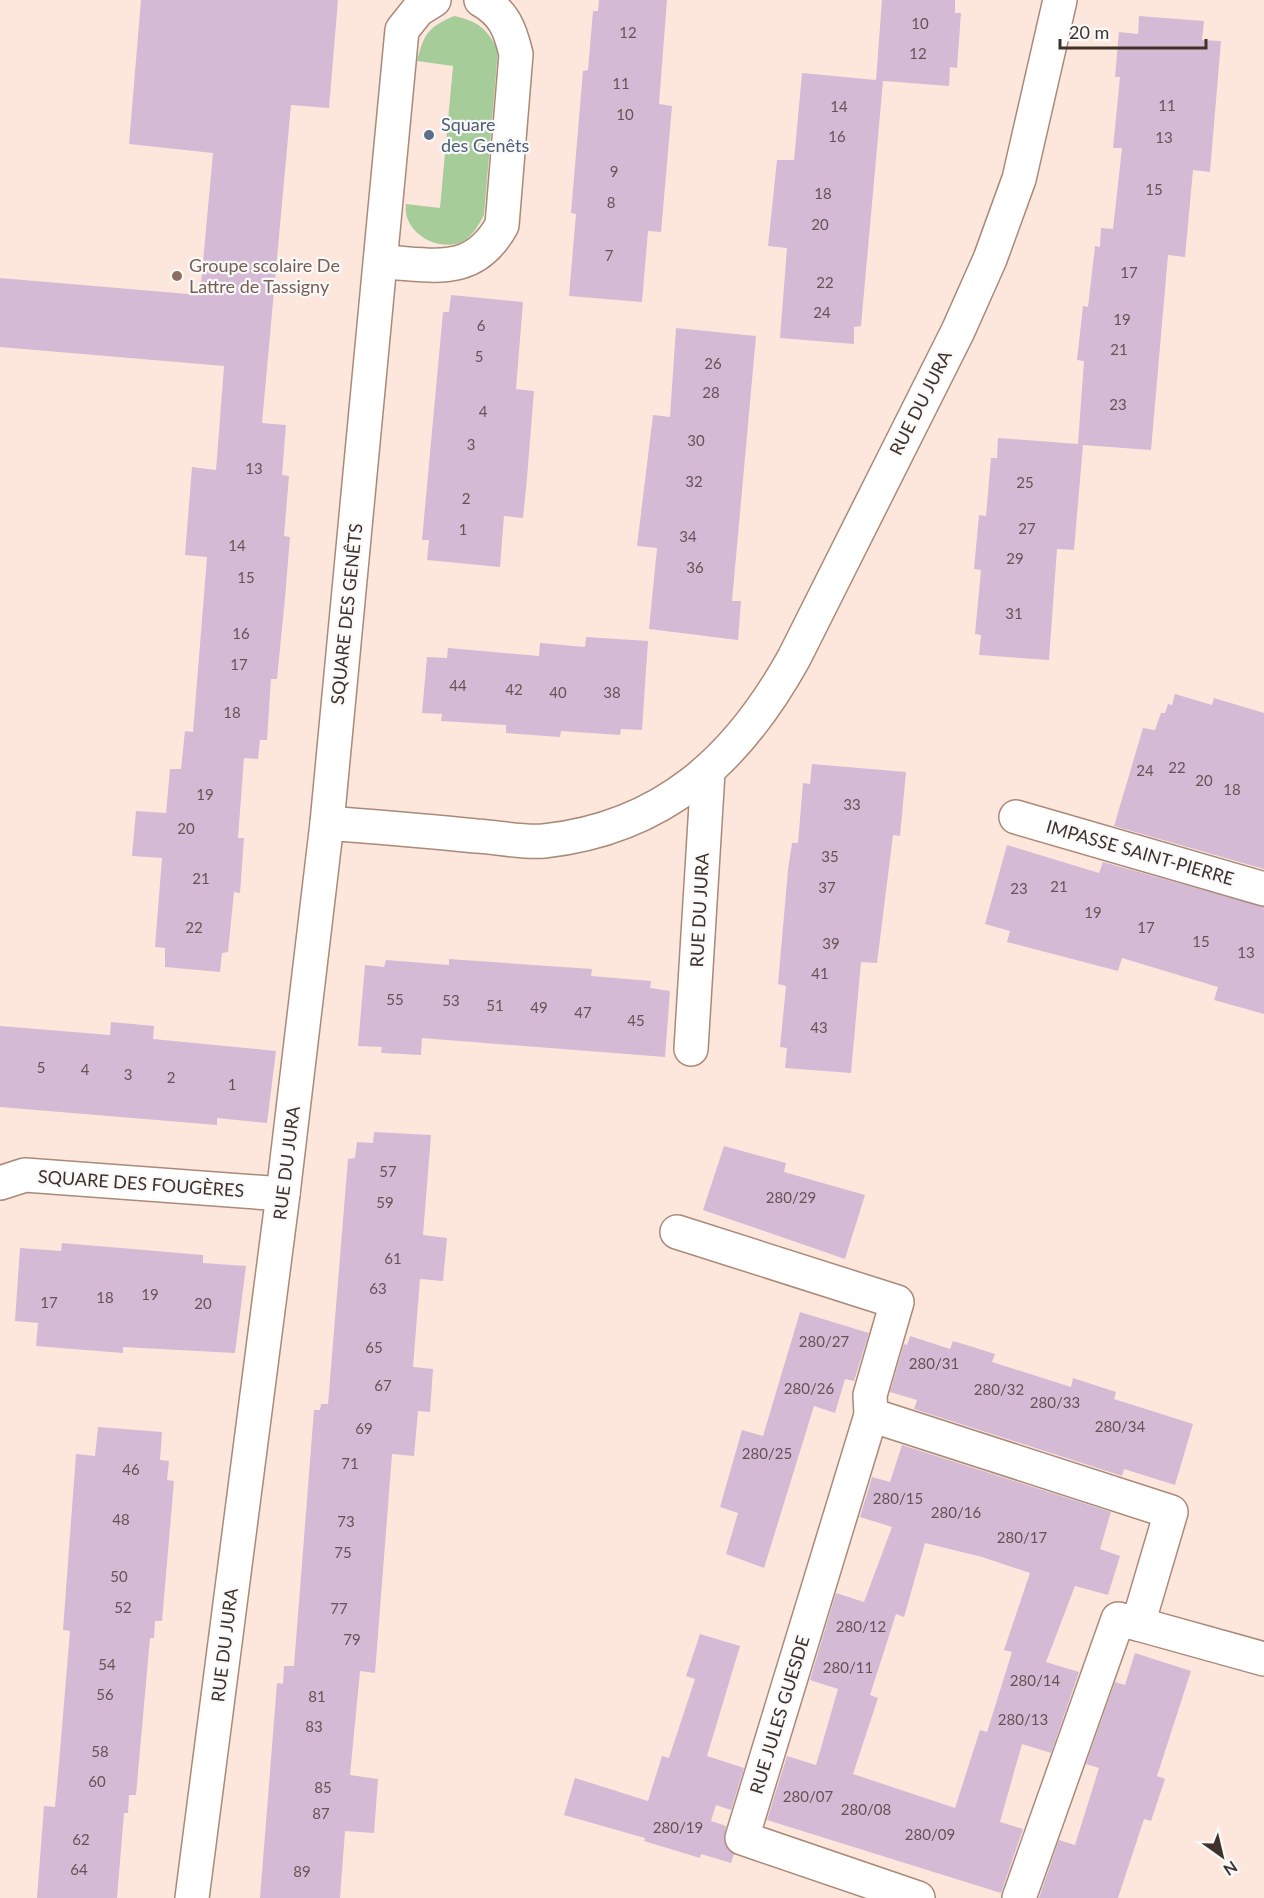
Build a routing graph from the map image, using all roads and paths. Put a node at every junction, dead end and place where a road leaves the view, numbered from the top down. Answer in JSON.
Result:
{"nodes":[{"id":1,"x":434,"y":0,"type":"edge"},
{"id":2,"x":481,"y":0,"type":"edge"},
{"id":3,"x":1060,"y":0,"type":"edge"},
{"id":4,"x":381,"y":262,"type":"junction"},
{"id":5,"x":708,"y":772,"type":"junction"},
{"id":6,"x":1016,"y":817,"type":"dead end"},
{"id":7,"x":327,"y":823,"type":"junction"},
{"id":8,"x":1264,"y":889,"type":"edge"},
{"id":9,"x":692,"y":1048,"type":"dead end"},
{"id":10,"x":0,"y":1183,"type":"edge"},
{"id":11,"x":283,"y":1194,"type":"junction"},
{"id":12,"x":677,"y":1232,"type":"dead end"},
{"id":13,"x":871,"y":1415,"type":"junction"},
{"id":14,"x":1137,"y":1624,"type":"junction"},
{"id":15,"x":1264,"y":1659,"type":"edge"},
{"id":16,"x":192,"y":1898,"type":"edge"},
{"id":17,"x":918,"y":1898,"type":"edge"},
{"id":18,"x":1019,"y":1898,"type":"edge"}],
"edges":[{"from":1,"to":4,"type":"street","name":"SQUARE DES GENÊTS"},
{"from":2,"to":4,"type":"street"},
{"from":3,"to":5,"type":"street","name":"RUE DU JURA"},
{"from":4,"to":7,"type":"street","name":"SQUARE DES GENÊTS"},
{"from":5,"to":7,"type":"street","name":"RUE DU JURA"},
{"from":5,"to":9,"type":"street","name":"RUE DU JURA"},
{"from":6,"to":8,"type":"street","name":"IMPASSE SAINT-PIERRE"},
{"from":7,"to":11,"type":"street","name":"RUE DU JURA"},
{"from":10,"to":11,"type":"street","name":"SQUARE DES FOUGÈRES"},
{"from":11,"to":16,"type":"street","name":"RUE DU JURA"},
{"from":12,"to":13,"type":"street","name":"RUE JULES GUESDE"},
{"from":13,"to":14,"type":"street"},
{"from":13,"to":17,"type":"street","name":"RUE JULES GUESDE"},
{"from":14,"to":15,"type":"street"},
{"from":14,"to":18,"type":"street"}]}
